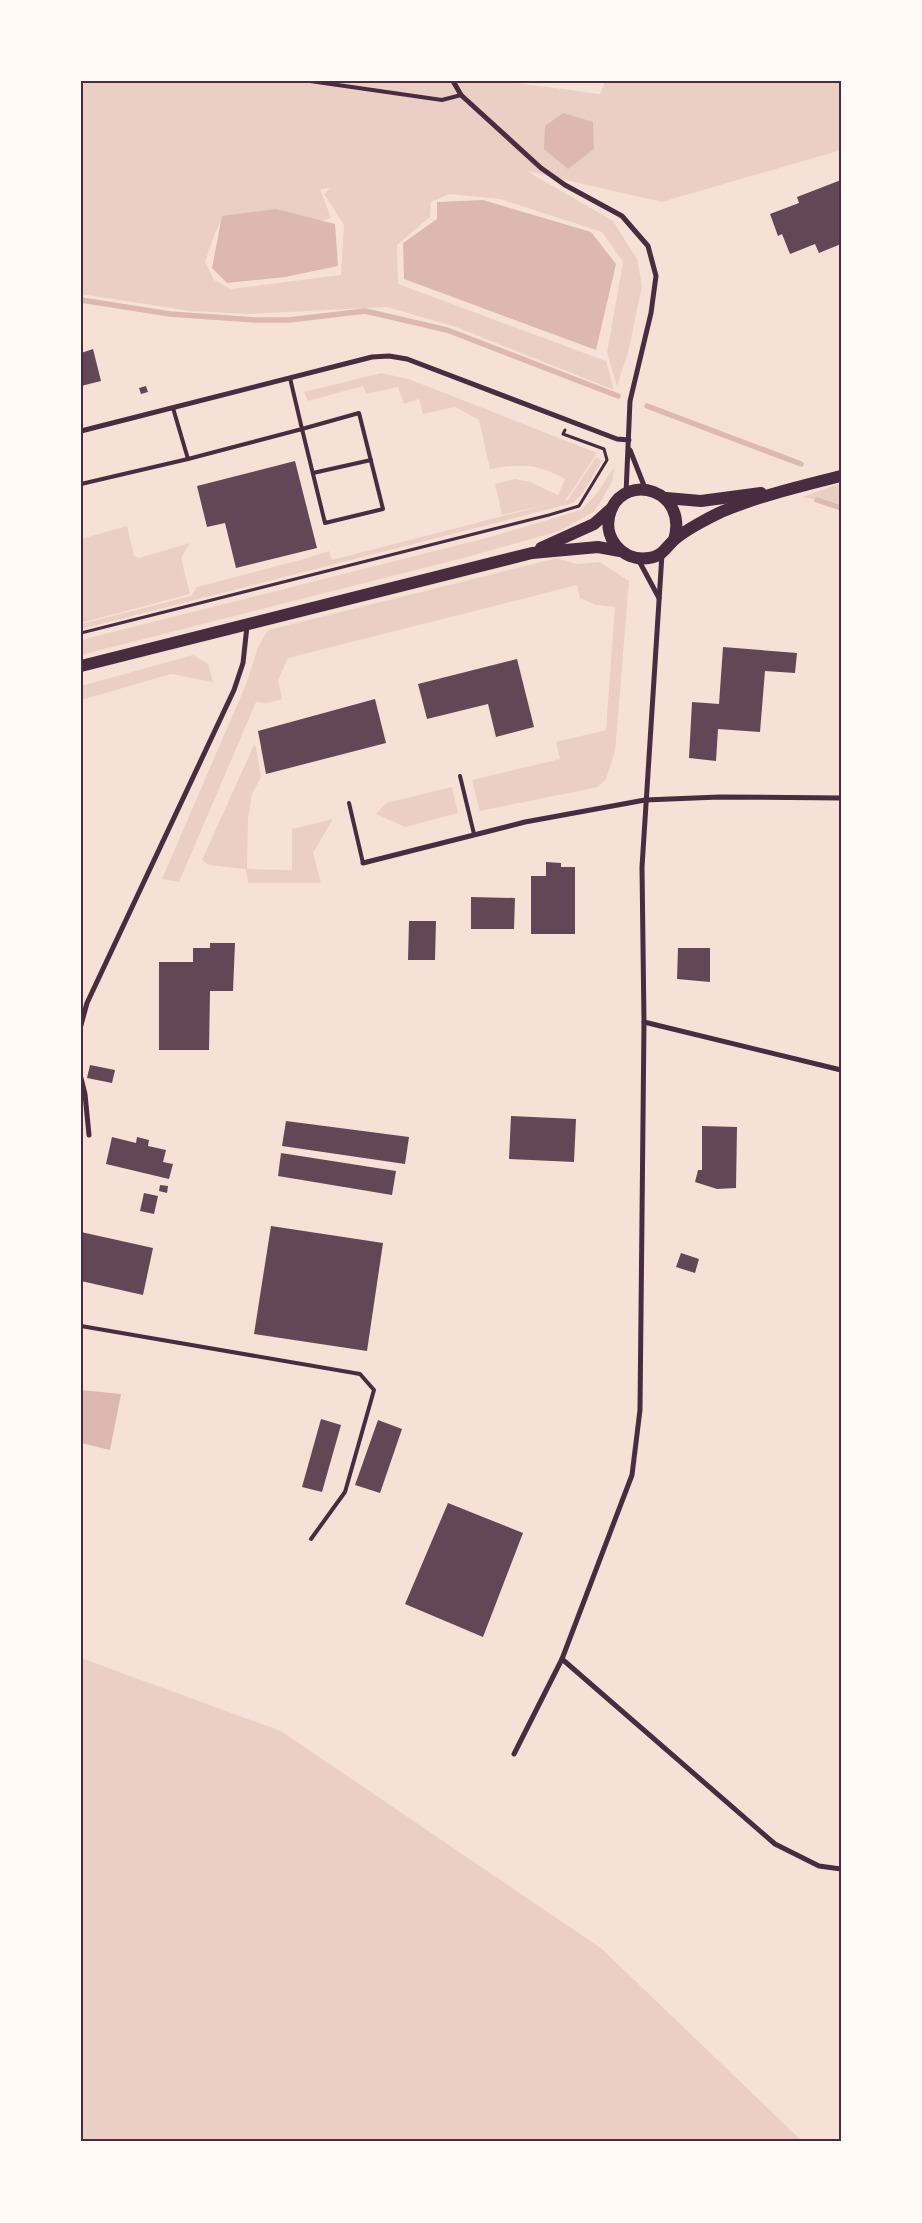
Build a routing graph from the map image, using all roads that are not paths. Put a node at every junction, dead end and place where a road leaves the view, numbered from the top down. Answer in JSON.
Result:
{"nodes":[{"id":1,"x":310,"y":81,"type":"edge"},
{"id":2,"x":452,"y":81,"type":"edge"},
{"id":3,"x":460,"y":95,"type":"junction"},
{"id":4,"x":290,"y":378,"type":"junction"},
{"id":5,"x":174,"y":408,"type":"junction"},
{"id":6,"x":302,"y":428,"type":"junction"},
{"id":7,"x":81,"y":431,"type":"edge"},
{"id":8,"x":629,"y":440,"type":"junction"},
{"id":9,"x":629,"y":447,"type":"junction"},
{"id":10,"x":188,"y":459,"type":"junction"},
{"id":11,"x":371,"y":460,"type":"junction"},
{"id":12,"x":313,"y":473,"type":"junction"},
{"id":13,"x":841,"y":476,"type":"edge"},
{"id":14,"x":81,"y":484,"type":"edge"},
{"id":15,"x":793,"y":488,"type":"junction"},
{"id":16,"x":645,"y":490,"type":"junction"},
{"id":17,"x":626,"y":494,"type":"junction"},
{"id":18,"x":666,"y":498,"type":"junction"},
{"id":19,"x":612,"y":508,"type":"junction"},
{"id":20,"x":674,"y":540,"type":"junction"},
{"id":21,"x":620,"y":551,"type":"junction"},
{"id":22,"x":532,"y":552,"type":"junction"},
{"id":23,"x":662,"y":553,"type":"junction"},
{"id":24,"x":638,"y":559,"type":"junction"},
{"id":25,"x":659,"y":598,"type":"junction"},
{"id":26,"x":247,"y":626,"type":"junction"},
{"id":27,"x":81,"y":666,"type":"edge"},
{"id":28,"x":460,"y":776,"type":"dead end"},
{"id":29,"x":841,"y":798,"type":"edge"},
{"id":30,"x":645,"y":800,"type":"junction"},
{"id":31,"x":349,"y":804,"type":"dead end"},
{"id":32,"x":474,"y":834,"type":"junction"},
{"id":33,"x":363,"y":863,"type":"joint"},
{"id":34,"x":644,"y":1022,"type":"junction"},
{"id":35,"x":81,"y":1025,"type":"edge"},
{"id":36,"x":841,"y":1070,"type":"edge"},
{"id":37,"x":81,"y":1078,"type":"edge"},
{"id":38,"x":89,"y":1135,"type":"dead end"},
{"id":39,"x":81,"y":1326,"type":"edge"},
{"id":40,"x":311,"y":1540,"type":"dead end"},
{"id":41,"x":562,"y":1659,"type":"junction"},
{"id":42,"x":514,"y":1754,"type":"dead end"},
{"id":43,"x":841,"y":1869,"type":"edge"}],
"edges":[{"from":1,"to":3,"type":"lane"},
{"from":2,"to":3,"type":"street"},
{"from":3,"to":8,"type":"street"},
{"from":4,"to":5,"type":"street"},
{"from":4,"to":6,"type":"lane"},
{"from":4,"to":8,"type":"street"},
{"from":5,"to":7,"type":"street"},
{"from":5,"to":10,"type":"lane"},
{"from":6,"to":10,"type":"lane"},
{"from":6,"to":11,"type":"lane"},
{"from":6,"to":12,"type":"lane"},
{"from":8,"to":9,"type":"street"},
{"from":9,"to":16,"type":"street"},
{"from":9,"to":17,"type":"street"},
{"from":10,"to":14,"type":"lane"},
{"from":11,"to":12,"type":"lane"},
{"from":11,"to":12,"type":"lane"},
{"from":13,"to":15,"type":"main road"},
{"from":15,"to":18,"type":"main road"},
{"from":15,"to":20,"type":"main road"},
{"from":16,"to":17,"type":"main road"},
{"from":16,"to":18,"type":"main road"},
{"from":17,"to":19,"type":"main road"},
{"from":18,"to":20,"type":"main road"},
{"from":19,"to":21,"type":"main road"},
{"from":19,"to":22,"type":"main road"},
{"from":20,"to":23,"type":"main road"},
{"from":21,"to":22,"type":"main road"},
{"from":21,"to":24,"type":"main road"},
{"from":22,"to":26,"type":"main road"},
{"from":23,"to":24,"type":"main road"},
{"from":23,"to":25,"type":"street"},
{"from":24,"to":25,"type":"street"},
{"from":25,"to":30,"type":"street"},
{"from":26,"to":27,"type":"main road"},
{"from":26,"to":35,"type":"street"},
{"from":28,"to":32,"type":"lane"},
{"from":29,"to":30,"type":"street"},
{"from":30,"to":32,"type":"street"},
{"from":30,"to":34,"type":"street"},
{"from":31,"to":33,"type":"lane"},
{"from":32,"to":33,"type":"street"},
{"from":34,"to":36,"type":"street"},
{"from":34,"to":41,"type":"street"},
{"from":37,"to":38,"type":"street"},
{"from":39,"to":40,"type":"lane"},
{"from":41,"to":42,"type":"street"},
{"from":41,"to":43,"type":"street"}]}
